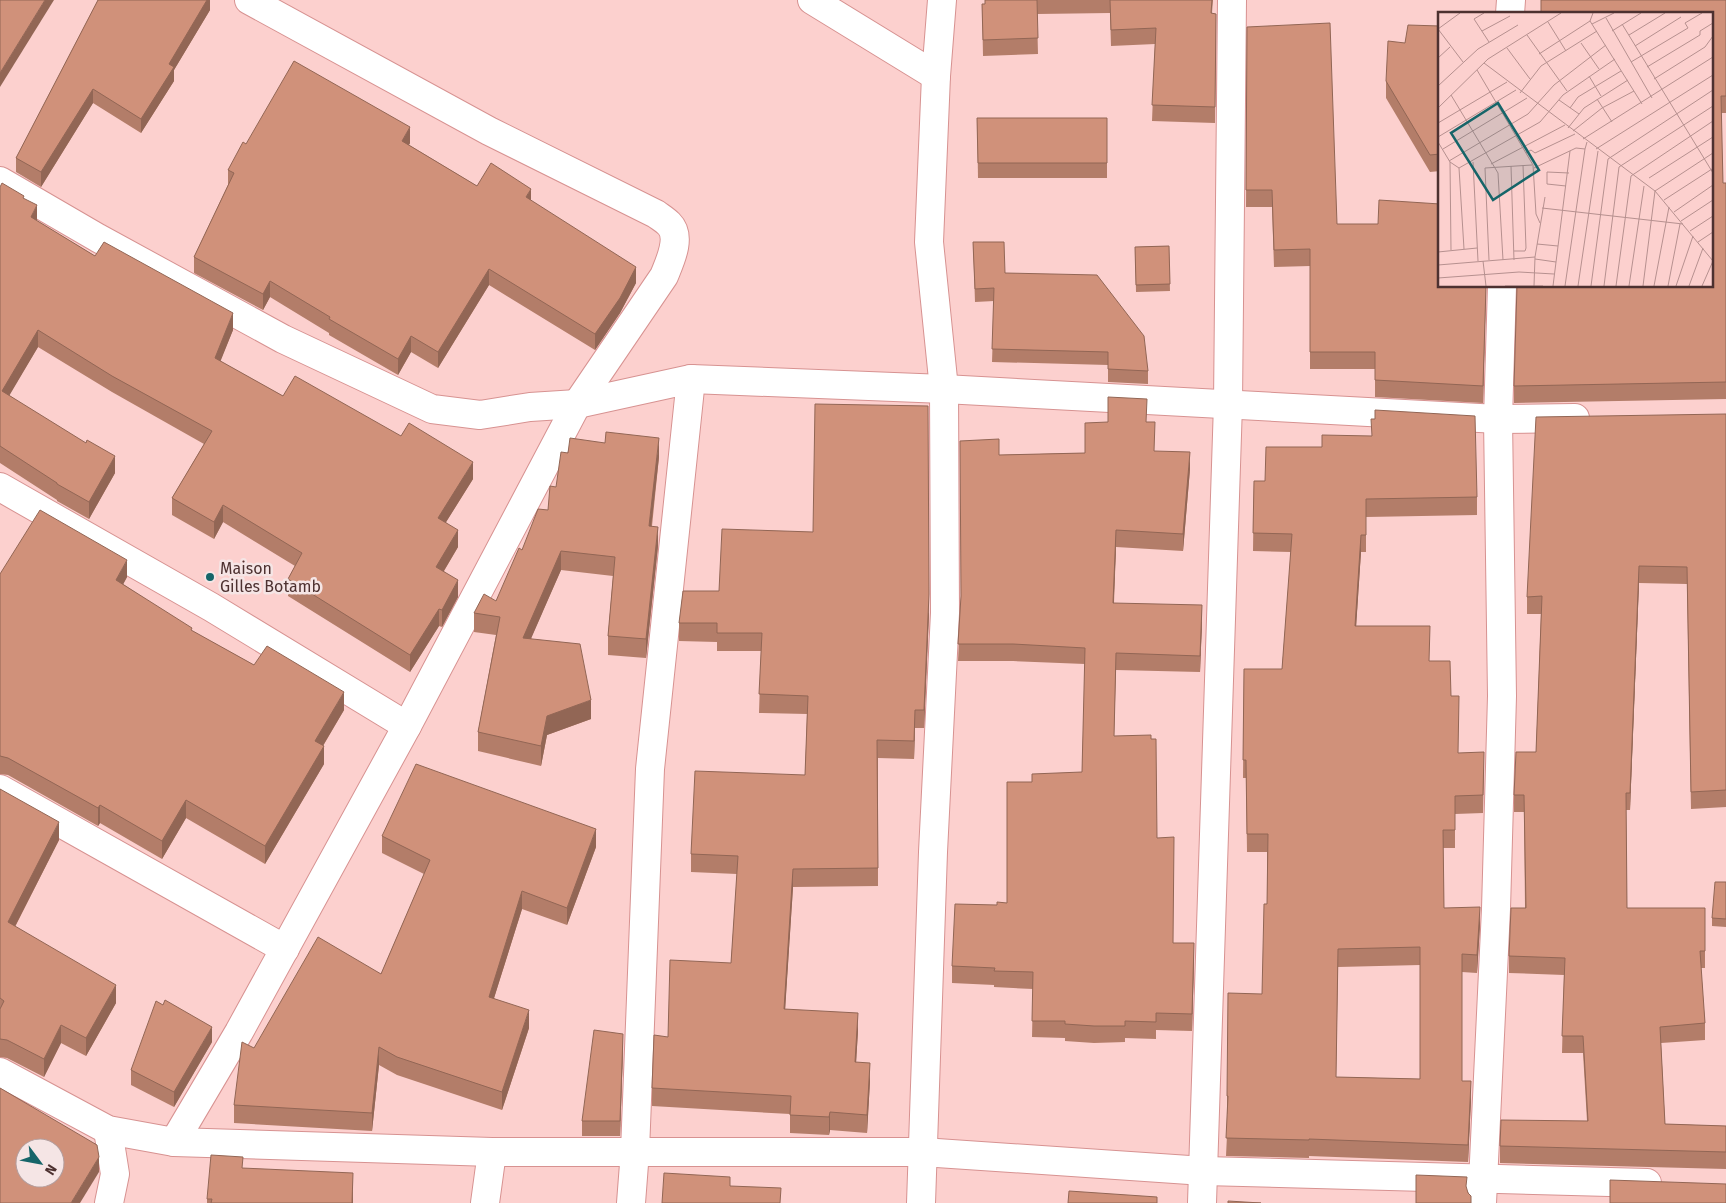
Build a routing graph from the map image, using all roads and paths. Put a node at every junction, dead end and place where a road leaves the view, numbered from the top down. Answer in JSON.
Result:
{"nodes":[{"id":1,"x":249,"y":0,"type":"edge"},
{"id":2,"x":812,"y":0,"type":"edge"},
{"id":3,"x":942,"y":0,"type":"edge"},
{"id":4,"x":1232,"y":0,"type":"edge"},
{"id":5,"x":936,"y":76,"type":"junction"},
{"id":6,"x":0,"y":181,"type":"edge"},
{"id":7,"x":1502,"y":288,"type":"edge"},
{"id":8,"x":691,"y":379,"type":"junction"},
{"id":9,"x":944,"y":389,"type":"junction"},
{"id":10,"x":577,"y":404,"type":"junction"},
{"id":11,"x":1228,"y":404,"type":"junction"},
{"id":12,"x":1597,"y":418,"type":"edge"},
{"id":13,"x":1498,"y":419,"type":"junction"},
{"id":14,"x":0,"y":487,"type":"edge"},
{"id":15,"x":407,"y":726,"type":"junction"},
{"id":16,"x":0,"y":789,"type":"edge"},
{"id":17,"x":285,"y":949,"type":"junction"},
{"id":18,"x":0,"y":1072,"type":"edge"},
{"id":19,"x":108,"y":1130,"type":"junction"},
{"id":20,"x":174,"y":1142,"type":"junction"},
{"id":21,"x":492,"y":1152,"type":"junction"},
{"id":22,"x":636,"y":1152,"type":"junction"},
{"id":23,"x":922,"y":1152,"type":"junction"},
{"id":24,"x":1204,"y":1171,"type":"junction"},
{"id":25,"x":1668,"y":1184,"type":"edge"},
{"id":26,"x":1482,"y":1191,"type":"edge"},
{"id":27,"x":109,"y":1203,"type":"edge"},
{"id":28,"x":485,"y":1203,"type":"edge"},
{"id":29,"x":631,"y":1203,"type":"edge"},
{"id":30,"x":920,"y":1203,"type":"edge"},
{"id":31,"x":1202,"y":1203,"type":"edge"}],
"edges":[{"from":1,"to":10,"type":"street"},
{"from":2,"to":5,"type":"street"},
{"from":3,"to":5,"type":"street"},
{"from":4,"to":11,"type":"street"},
{"from":5,"to":9,"type":"street"},
{"from":6,"to":10,"type":"street"},
{"from":7,"to":13,"type":"street"},
{"from":8,"to":9,"type":"street"},
{"from":8,"to":10,"type":"street"},
{"from":8,"to":22,"type":"street"},
{"from":9,"to":11,"type":"street"},
{"from":9,"to":23,"type":"street"},
{"from":10,"to":15,"type":"street"},
{"from":11,"to":13,"type":"street"},
{"from":11,"to":24,"type":"street"},
{"from":12,"to":13,"type":"street"},
{"from":13,"to":26,"type":"street"},
{"from":14,"to":15,"type":"street"},
{"from":15,"to":17,"type":"street"},
{"from":16,"to":17,"type":"street"},
{"from":17,"to":20,"type":"street"},
{"from":18,"to":19,"type":"street"},
{"from":19,"to":20,"type":"street"},
{"from":19,"to":27,"type":"street"},
{"from":20,"to":21,"type":"street"},
{"from":21,"to":22,"type":"street"},
{"from":21,"to":28,"type":"street"},
{"from":22,"to":23,"type":"street"},
{"from":22,"to":29,"type":"street"},
{"from":23,"to":24,"type":"street"},
{"from":23,"to":30,"type":"street"},
{"from":24,"to":26,"type":"street"},
{"from":24,"to":31,"type":"street"},
{"from":25,"to":26,"type":"street"}]}
